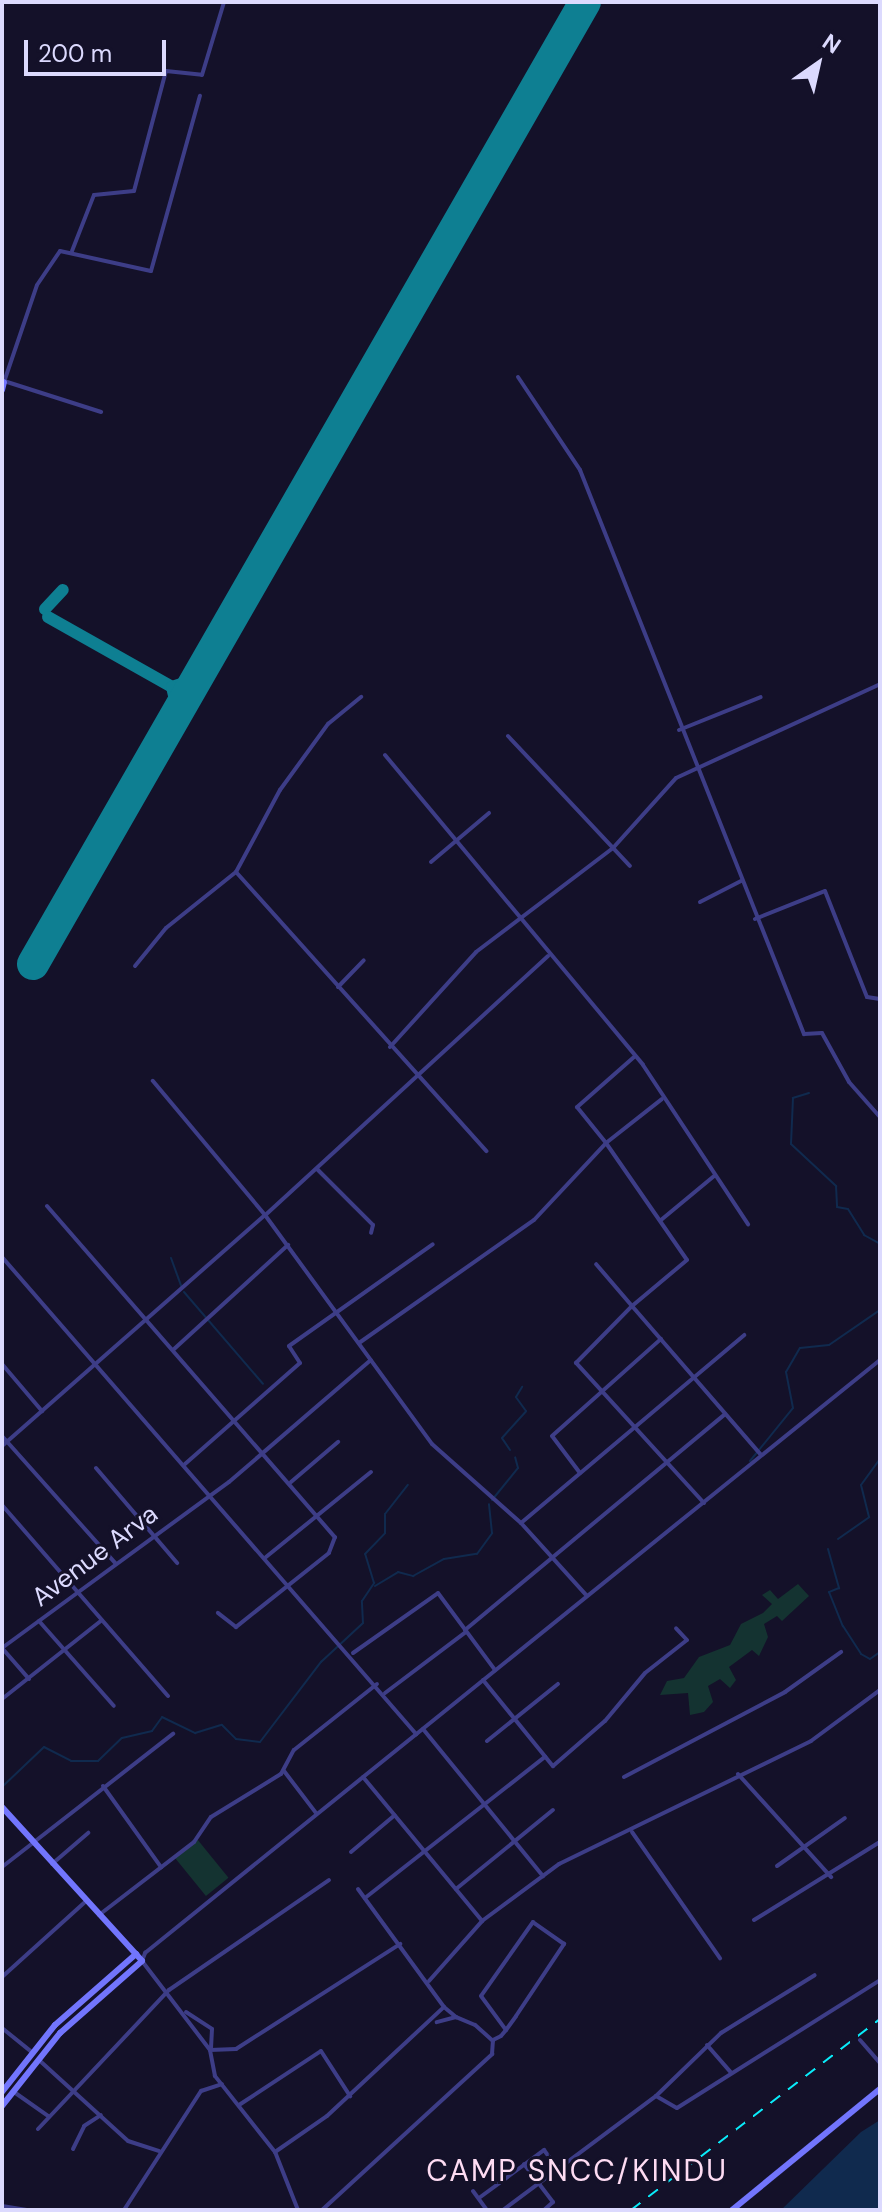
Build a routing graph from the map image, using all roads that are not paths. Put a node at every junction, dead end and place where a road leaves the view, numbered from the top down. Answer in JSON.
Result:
{"nodes":[{"id":1,"x":224,"y":2,"type":"edge"},
{"id":2,"x":200,"y":96,"type":"dead end"},
{"id":3,"x":71,"y":252,"type":"junction"},
{"id":4,"x":518,"y":377,"type":"dead end"},
{"id":5,"x":3,"y":381,"type":"edge"},
{"id":6,"x":2,"y":390,"type":"edge"},
{"id":7,"x":101,"y":412,"type":"dead end"},
{"id":8,"x":880,"y":684,"type":"edge"},
{"id":9,"x":361,"y":697,"type":"dead end"},
{"id":10,"x":761,"y":697,"type":"dead end"},
{"id":11,"x":679,"y":730,"type":"junction"},
{"id":12,"x":508,"y":736,"type":"dead end"},
{"id":13,"x":385,"y":755,"type":"dead end"},
{"id":14,"x":696,"y":770,"type":"junction"},
{"id":15,"x":489,"y":813,"type":"dead end"},
{"id":16,"x":455,"y":841,"type":"junction"},
{"id":17,"x":613,"y":848,"type":"junction"},
{"id":18,"x":431,"y":862,"type":"dead end"},
{"id":19,"x":630,"y":866,"type":"dead end"},
{"id":20,"x":236,"y":872,"type":"junction"},
{"id":21,"x":741,"y":881,"type":"junction"},
{"id":22,"x":700,"y":902,"type":"dead end"},
{"id":23,"x":518,"y":917,"type":"junction"},
{"id":24,"x":755,"y":919,"type":"junction"},
{"id":25,"x":548,"y":956,"type":"junction"},
{"id":26,"x":364,"y":960,"type":"dead end"},
{"id":27,"x":135,"y":966,"type":"dead end"},
{"id":28,"x":338,"y":987,"type":"junction"},
{"id":29,"x":880,"y":999,"type":"edge"},
{"id":30,"x":390,"y":1047,"type":"junction"},
{"id":31,"x":634,"y":1057,"type":"junction"},
{"id":32,"x":419,"y":1079,"type":"junction"},
{"id":33,"x":153,"y":1081,"type":"dead end"},
{"id":34,"x":662,"y":1099,"type":"junction"},
{"id":35,"x":880,"y":1117,"type":"edge"},
{"id":36,"x":606,"y":1143,"type":"junction"},
{"id":37,"x":486,"y":1151,"type":"dead end"},
{"id":38,"x":317,"y":1169,"type":"junction"},
{"id":39,"x":715,"y":1176,"type":"junction"},
{"id":40,"x":47,"y":1206,"type":"dead end"},
{"id":41,"x":265,"y":1215,"type":"junction"},
{"id":42,"x":661,"y":1220,"type":"junction"},
{"id":43,"x":748,"y":1224,"type":"dead end"},
{"id":44,"x":371,"y":1233,"type":"dead end"},
{"id":45,"x":433,"y":1244,"type":"dead end"},
{"id":46,"x":288,"y":1245,"type":"junction"},
{"id":47,"x":2,"y":1257,"type":"edge"},
{"id":48,"x":596,"y":1264,"type":"dead end"},
{"id":49,"x":632,"y":1306,"type":"junction"},
{"id":50,"x":336,"y":1312,"type":"junction"},
{"id":51,"x":149,"y":1321,"type":"junction"},
{"id":52,"x":744,"y":1335,"type":"dead end"},
{"id":53,"x":661,"y":1339,"type":"junction"},
{"id":54,"x":359,"y":1343,"type":"junction"},
{"id":55,"x":173,"y":1350,"type":"junction"},
{"id":56,"x":371,"y":1360,"type":"junction"},
{"id":57,"x":880,"y":1360,"type":"edge"},
{"id":58,"x":2,"y":1364,"type":"edge"},
{"id":59,"x":96,"y":1364,"type":"junction"},
{"id":60,"x":694,"y":1377,"type":"junction"},
{"id":61,"x":605,"y":1391,"type":"junction"},
{"id":62,"x":42,"y":1411,"type":"junction"},
{"id":63,"x":725,"y":1414,"type":"junction"},
{"id":64,"x":240,"y":1420,"type":"junction"},
{"id":65,"x":638,"y":1424,"type":"junction"},
{"id":66,"x":2,"y":1436,"type":"edge"},
{"id":67,"x":7,"y":1441,"type":"junction"},
{"id":68,"x":338,"y":1442,"type":"dead end"},
{"id":69,"x":2,"y":1446,"type":"edge"},
{"id":70,"x":266,"y":1452,"type":"junction"},
{"id":71,"x":761,"y":1455,"type":"junction"},
{"id":72,"x":669,"y":1461,"type":"junction"},
{"id":73,"x":185,"y":1464,"type":"junction"},
{"id":74,"x":96,"y":1468,"type":"dead end"},
{"id":75,"x":371,"y":1472,"type":"dead end"},
{"id":76,"x":580,"y":1473,"type":"junction"},
{"id":77,"x":291,"y":1482,"type":"junction"},
{"id":78,"x":211,"y":1495,"type":"junction"},
{"id":79,"x":704,"y":1503,"type":"junction"},
{"id":80,"x":2,"y":1505,"type":"edge"},
{"id":81,"x":316,"y":1514,"type":"junction"},
{"id":82,"x":521,"y":1523,"type":"junction"},
{"id":83,"x":152,"y":1535,"type":"junction"},
{"id":84,"x":266,"y":1557,"type":"junction"},
{"id":85,"x":552,"y":1558,"type":"junction"},
{"id":86,"x":177,"y":1563,"type":"dead end"},
{"id":87,"x":116,"y":1564,"type":"junction"},
{"id":88,"x":290,"y":1585,"type":"junction"},
{"id":89,"x":78,"y":1593,"type":"junction"},
{"id":90,"x":587,"y":1596,"type":"junction"},
{"id":91,"x":218,"y":1613,"type":"dead end"},
{"id":92,"x":102,"y":1620,"type":"junction"},
{"id":93,"x":39,"y":1621,"type":"junction"},
{"id":94,"x":676,"y":1628,"type":"dead end"},
{"id":95,"x":466,"y":1630,"type":"junction"},
{"id":96,"x":2,"y":1648,"type":"edge"},
{"id":97,"x":66,"y":1651,"type":"junction"},
{"id":98,"x":841,"y":1652,"type":"dead end"},
{"id":99,"x":353,"y":1653,"type":"junction"},
{"id":100,"x":495,"y":1670,"type":"junction"},
{"id":101,"x":29,"y":1679,"type":"junction"},
{"id":102,"x":483,"y":1680,"type":"junction"},
{"id":103,"x":377,"y":1684,"type":"junction"},
{"id":104,"x":558,"y":1684,"type":"dead end"},
{"id":105,"x":880,"y":1690,"type":"edge"},
{"id":106,"x":385,"y":1693,"type":"junction"},
{"id":107,"x":168,"y":1696,"type":"dead end"},
{"id":108,"x":2,"y":1699,"type":"edge"},
{"id":109,"x":114,"y":1706,"type":"dead end"},
{"id":110,"x":514,"y":1719,"type":"junction"},
{"id":111,"x":423,"y":1729,"type":"junction"},
{"id":112,"x":173,"y":1734,"type":"dead end"},
{"id":113,"x":416,"y":1734,"type":"junction"},
{"id":114,"x":487,"y":1741,"type":"dead end"},
{"id":115,"x":545,"y":1757,"type":"junction"},
{"id":116,"x":284,"y":1771,"type":"junction"},
{"id":117,"x":738,"y":1774,"type":"junction"},
{"id":118,"x":363,"y":1777,"type":"junction"},
{"id":119,"x":624,"y":1777,"type":"dead end"},
{"id":120,"x":103,"y":1786,"type":"junction"},
{"id":121,"x":485,"y":1804,"type":"junction"},
{"id":122,"x":2,"y":1807,"type":"edge"},
{"id":123,"x":553,"y":1810,"type":"dead end"},
{"id":124,"x":317,"y":1814,"type":"junction"},
{"id":125,"x":395,"y":1815,"type":"junction"},
{"id":126,"x":845,"y":1818,"type":"dead end"},
{"id":127,"x":632,"y":1832,"type":"junction"},
{"id":128,"x":88,"y":1833,"type":"dead end"},
{"id":129,"x":515,"y":1841,"type":"junction"},
{"id":130,"x":33,"y":1842,"type":"junction"},
{"id":131,"x":880,"y":1842,"type":"edge"},
{"id":132,"x":804,"y":1845,"type":"junction"},
{"id":133,"x":351,"y":1852,"type":"dead end"},
{"id":134,"x":425,"y":1852,"type":"junction"},
{"id":135,"x":52,"y":1864,"type":"junction"},
{"id":136,"x":777,"y":1866,"type":"dead end"},
{"id":137,"x":2,"y":1867,"type":"edge"},
{"id":138,"x":161,"y":1867,"type":"junction"},
{"id":139,"x":543,"y":1876,"type":"junction"},
{"id":140,"x":831,"y":1877,"type":"junction"},
{"id":141,"x":329,"y":1880,"type":"dead end"},
{"id":142,"x":358,"y":1889,"type":"dead end"},
{"id":143,"x":456,"y":1889,"type":"junction"},
{"id":144,"x":365,"y":1898,"type":"junction"},
{"id":145,"x":86,"y":1901,"type":"junction"},
{"id":146,"x":98,"y":1915,"type":"junction"},
{"id":147,"x":754,"y":1920,"type":"dead end"},
{"id":148,"x":482,"y":1921,"type":"junction"},
{"id":149,"x":400,"y":1944,"type":"junction"},
{"id":150,"x":141,"y":1956,"type":"junction"},
{"id":151,"x":720,"y":1958,"type":"dead end"},
{"id":152,"x":815,"y":1975,"type":"dead end"},
{"id":153,"x":2,"y":1977,"type":"edge"},
{"id":154,"x":880,"y":1980,"type":"edge"},
{"id":155,"x":429,"y":1981,"type":"junction"},
{"id":156,"x":169,"y":1990,"type":"junction"},
{"id":157,"x":444,"y":2007,"type":"junction"},
{"id":158,"x":186,"y":2012,"type":"junction"},
{"id":159,"x":456,"y":2017,"type":"junction"},
{"id":160,"x":434,"y":2023,"type":"junction"},
{"id":161,"x":2,"y":2028,"type":"edge"},
{"id":162,"x":506,"y":2030,"type":"junction"},
{"id":163,"x":860,"y":2040,"type":"dead end"},
{"id":164,"x":493,"y":2041,"type":"junction"},
{"id":165,"x":707,"y":2045,"type":"junction"},
{"id":166,"x":210,"y":2050,"type":"junction"},
{"id":167,"x":33,"y":2053,"type":"junction"},
{"id":168,"x":39,"y":2060,"type":"junction"},
{"id":169,"x":880,"y":2063,"type":"edge"},
{"id":170,"x":731,"y":2073,"type":"junction"},
{"id":171,"x":222,"y":2084,"type":"junction"},
{"id":172,"x":71,"y":2087,"type":"junction"},
{"id":173,"x":880,"y":2089,"type":"edge"},
{"id":174,"x":14,"y":2091,"type":"junction"},
{"id":175,"x":2,"y":2092,"type":"edge"},
{"id":176,"x":350,"y":2096,"type":"junction"},
{"id":177,"x":656,"y":2096,"type":"junction"},
{"id":178,"x":239,"y":2105,"type":"junction"},
{"id":179,"x":2,"y":2106,"type":"edge"},
{"id":180,"x":101,"y":2115,"type":"junction"},
{"id":181,"x":48,"y":2116,"type":"junction"},
{"id":182,"x":38,"y":2129,"type":"dead end"},
{"id":183,"x":73,"y":2149,"type":"dead end"},
{"id":184,"x":159,"y":2151,"type":"junction"},
{"id":185,"x":275,"y":2152,"type":"junction"},
{"id":186,"x":524,"y":2164,"type":"junction"},
{"id":187,"x":558,"y":2169,"type":"junction"},
{"id":188,"x":539,"y":2183,"type":"junction"},
{"id":189,"x":473,"y":2191,"type":"dead end"},
{"id":190,"x":479,"y":2198,"type":"junction"},
{"id":191,"x":2,"y":2206,"type":"edge"},
{"id":192,"x":27,"y":2210,"type":"edge"},
{"id":193,"x":124,"y":2210,"type":"edge"},
{"id":194,"x":298,"y":2210,"type":"edge"},
{"id":195,"x":322,"y":2210,"type":"edge"},
{"id":196,"x":487,"y":2210,"type":"edge"},
{"id":197,"x":503,"y":2210,"type":"edge"},
{"id":198,"x":544,"y":2210,"type":"edge"},
{"id":199,"x":732,"y":2210,"type":"edge"}],
"edges":[{"from":1,"to":3,"type":"street"},
{"from":2,"to":3,"type":"street"},
{"from":3,"to":5,"type":"street"},
{"from":4,"to":11,"type":"street"},
{"from":5,"to":6,"type":"street"},
{"from":5,"to":7,"type":"street"},
{"from":8,"to":14,"type":"street"},
{"from":9,"to":20,"type":"street"},
{"from":10,"to":11,"type":"street"},
{"from":11,"to":14,"type":"street"},
{"from":12,"to":17,"type":"street"},
{"from":13,"to":16,"type":"street"},
{"from":14,"to":17,"type":"street"},
{"from":14,"to":21,"type":"street"},
{"from":15,"to":16,"type":"street"},
{"from":16,"to":18,"type":"street"},
{"from":16,"to":23,"type":"street"},
{"from":17,"to":19,"type":"street"},
{"from":17,"to":23,"type":"street"},
{"from":20,"to":27,"type":"street"},
{"from":20,"to":28,"type":"street"},
{"from":21,"to":22,"type":"street"},
{"from":21,"to":24,"type":"street"},
{"from":23,"to":25,"type":"street"},
{"from":23,"to":30,"type":"street"},
{"from":24,"to":29,"type":"street"},
{"from":24,"to":35,"type":"street"},
{"from":25,"to":31,"type":"street"},
{"from":25,"to":32,"type":"street"},
{"from":26,"to":28,"type":"street"},
{"from":28,"to":30,"type":"street"},
{"from":30,"to":32,"type":"street"},
{"from":31,"to":34,"type":"street"},
{"from":31,"to":36,"type":"street"},
{"from":32,"to":37,"type":"street"},
{"from":32,"to":38,"type":"street"},
{"from":33,"to":41,"type":"street"},
{"from":34,"to":36,"type":"street"},
{"from":34,"to":39,"type":"street"},
{"from":36,"to":42,"type":"street"},
{"from":36,"to":54,"type":"street"},
{"from":38,"to":41,"type":"street"},
{"from":38,"to":44,"type":"street"},
{"from":39,"to":42,"type":"street"},
{"from":39,"to":43,"type":"street"},
{"from":40,"to":51,"type":"street"},
{"from":41,"to":46,"type":"street"},
{"from":41,"to":51,"type":"street"},
{"from":42,"to":49,"type":"street"},
{"from":45,"to":50,"type":"street"},
{"from":46,"to":50,"type":"street"},
{"from":46,"to":55,"type":"street"},
{"from":47,"to":59,"type":"street"},
{"from":48,"to":49,"type":"street"},
{"from":49,"to":53,"type":"street"},
{"from":49,"to":61,"type":"street"},
{"from":50,"to":54,"type":"street"},
{"from":50,"to":64,"type":"street"},
{"from":51,"to":55,"type":"street"},
{"from":51,"to":59,"type":"street"},
{"from":52,"to":60,"type":"street"},
{"from":53,"to":60,"type":"street"},
{"from":53,"to":61,"type":"street"},
{"from":54,"to":56,"type":"street"},
{"from":55,"to":64,"type":"street"},
{"from":56,"to":70,"type":"street","name":"Avenue Arva"},
{"from":56,"to":82,"type":"street"},
{"from":57,"to":71,"type":"street"},
{"from":58,"to":62,"type":"street"},
{"from":59,"to":62,"type":"street"},
{"from":59,"to":73,"type":"street"},
{"from":60,"to":63,"type":"street"},
{"from":60,"to":65,"type":"street"},
{"from":61,"to":65,"type":"street"},
{"from":61,"to":76,"type":"street"},
{"from":62,"to":67,"type":"street"},
{"from":63,"to":71,"type":"street"},
{"from":63,"to":72,"type":"street"},
{"from":64,"to":70,"type":"street"},
{"from":64,"to":73,"type":"street"},
{"from":65,"to":72,"type":"street"},
{"from":65,"to":76,"type":"street"},
{"from":66,"to":67,"type":"street"},
{"from":67,"to":69,"type":"street"},
{"from":67,"to":87,"type":"street"},
{"from":68,"to":77,"type":"street"},
{"from":70,"to":77,"type":"street"},
{"from":70,"to":78,"type":"street","name":"Avenue Arva"},
{"from":71,"to":79,"type":"street"},
{"from":72,"to":79,"type":"street"},
{"from":72,"to":85,"type":"street"},
{"from":73,"to":78,"type":"street"},
{"from":74,"to":83,"type":"street"},
{"from":75,"to":81,"type":"street"},
{"from":76,"to":82,"type":"street"},
{"from":77,"to":81,"type":"street"},
{"from":78,"to":83,"type":"street","name":"Avenue Arva"},
{"from":78,"to":84,"type":"street"},
{"from":79,"to":90,"type":"street"},
{"from":80,"to":89,"type":"street"},
{"from":81,"to":84,"type":"street"},
{"from":81,"to":88,"type":"street"},
{"from":82,"to":85,"type":"street"},
{"from":83,"to":86,"type":"street"},
{"from":83,"to":87,"type":"street","name":"Avenue Arva"},
{"from":84,"to":88,"type":"street"},
{"from":85,"to":90,"type":"street"},
{"from":85,"to":95,"type":"street"},
{"from":87,"to":89,"type":"street","name":"Avenue Arva"},
{"from":88,"to":91,"type":"street"},
{"from":88,"to":99,"type":"street"},
{"from":89,"to":92,"type":"street"},
{"from":89,"to":93,"type":"street","name":"Avenue Arva"},
{"from":90,"to":100,"type":"street"},
{"from":92,"to":97,"type":"street"},
{"from":92,"to":107,"type":"street"},
{"from":93,"to":96,"type":"street","name":"Avenue Arva"},
{"from":93,"to":97,"type":"street"},
{"from":94,"to":115,"type":"street"},
{"from":95,"to":99,"type":"street"},
{"from":95,"to":100,"type":"street"},
{"from":95,"to":106,"type":"street"},
{"from":96,"to":101,"type":"street"},
{"from":97,"to":101,"type":"street"},
{"from":97,"to":109,"type":"street"},
{"from":98,"to":119,"type":"street"},
{"from":99,"to":103,"type":"street"},
{"from":100,"to":102,"type":"street"},
{"from":101,"to":108,"type":"street"},
{"from":102,"to":110,"type":"street"},
{"from":102,"to":111,"type":"street"},
{"from":103,"to":106,"type":"street"},
{"from":103,"to":116,"type":"street"},
{"from":104,"to":110,"type":"street"},
{"from":105,"to":117,"type":"street"},
{"from":106,"to":113,"type":"street"},
{"from":110,"to":114,"type":"street"},
{"from":110,"to":115,"type":"street"},
{"from":111,"to":113,"type":"street"},
{"from":111,"to":121,"type":"street"},
{"from":112,"to":120,"type":"street"},
{"from":113,"to":118,"type":"street"},
{"from":115,"to":121,"type":"street"},
{"from":116,"to":124,"type":"street"},
{"from":116,"to":138,"type":"street"},
{"from":117,"to":127,"type":"street"},
{"from":117,"to":132,"type":"street"},
{"from":118,"to":124,"type":"street"},
{"from":118,"to":125,"type":"street"},
{"from":120,"to":130,"type":"street"},
{"from":120,"to":138,"type":"street"},
{"from":121,"to":129,"type":"street"},
{"from":121,"to":134,"type":"street"},
{"from":122,"to":130,"type":"street"},
{"from":123,"to":129,"type":"street"},
{"from":124,"to":150,"type":"street"},
{"from":125,"to":133,"type":"street"},
{"from":125,"to":134,"type":"street"},
{"from":126,"to":132,"type":"street"},
{"from":127,"to":139,"type":"street"},
{"from":127,"to":151,"type":"street"},
{"from":128,"to":135,"type":"street"},
{"from":129,"to":139,"type":"street"},
{"from":129,"to":143,"type":"street"},
{"from":130,"to":135,"type":"street"},
{"from":130,"to":137,"type":"street"},
{"from":131,"to":140,"type":"street"},
{"from":132,"to":136,"type":"street"},
{"from":132,"to":140,"type":"street"},
{"from":134,"to":143,"type":"street"},
{"from":134,"to":144,"type":"street"},
{"from":135,"to":145,"type":"street"},
{"from":138,"to":146,"type":"street"},
{"from":139,"to":148,"type":"street"},
{"from":140,"to":147,"type":"street"},
{"from":141,"to":156,"type":"street"},
{"from":142,"to":144,"type":"street"},
{"from":143,"to":148,"type":"street"},
{"from":144,"to":149,"type":"street"},
{"from":145,"to":146,"type":"street"},
{"from":145,"to":153,"type":"street"},
{"from":146,"to":150,"type":"street"},
{"from":148,"to":155,"type":"street"},
{"from":149,"to":155,"type":"street"},
{"from":149,"to":166,"type":"street"},
{"from":150,"to":156,"type":"street"},
{"from":150,"to":167,"type":"street"},
{"from":150,"to":168,"type":"street"},
{"from":152,"to":165,"type":"street"},
{"from":154,"to":170,"type":"street"},
{"from":155,"to":157,"type":"street"},
{"from":156,"to":158,"type":"street"},
{"from":156,"to":172,"type":"street"},
{"from":157,"to":159,"type":"street"},
{"from":157,"to":160,"type":"street"},
{"from":158,"to":166,"type":"street"},
{"from":158,"to":166,"type":"street"},
{"from":159,"to":160,"type":"street"},
{"from":159,"to":164,"type":"street"},
{"from":160,"to":176,"type":"street"},
{"from":161,"to":167,"type":"street"},
{"from":162,"to":162,"type":"street"},
{"from":162,"to":164,"type":"street"},
{"from":163,"to":169,"type":"street"},
{"from":164,"to":195,"type":"street"},
{"from":165,"to":170,"type":"street"},
{"from":165,"to":177,"type":"street"},
{"from":166,"to":171,"type":"street"},
{"from":167,"to":168,"type":"street"},
{"from":167,"to":175,"type":"street"},
{"from":168,"to":172,"type":"street"},
{"from":168,"to":174,"type":"street"},
{"from":170,"to":177,"type":"street"},
{"from":171,"to":178,"type":"street"},
{"from":171,"to":184,"type":"street"},
{"from":172,"to":180,"type":"street"},
{"from":172,"to":181,"type":"street"},
{"from":173,"to":199,"type":"street"},
{"from":174,"to":179,"type":"street"},
{"from":174,"to":181,"type":"street"},
{"from":176,"to":178,"type":"street"},
{"from":176,"to":185,"type":"street"},
{"from":177,"to":187,"type":"street"},
{"from":178,"to":185,"type":"street"},
{"from":180,"to":183,"type":"street"},
{"from":180,"to":184,"type":"street"},
{"from":181,"to":182,"type":"street"},
{"from":184,"to":193,"type":"street"},
{"from":185,"to":194,"type":"street"},
{"from":186,"to":187,"type":"street"},
{"from":186,"to":188,"type":"street"},
{"from":186,"to":190,"type":"street"},
{"from":187,"to":188,"type":"street"},
{"from":188,"to":197,"type":"street"},
{"from":188,"to":198,"type":"street"},
{"from":189,"to":190,"type":"street"},
{"from":190,"to":196,"type":"street"},
{"from":191,"to":192,"type":"street"}]}
